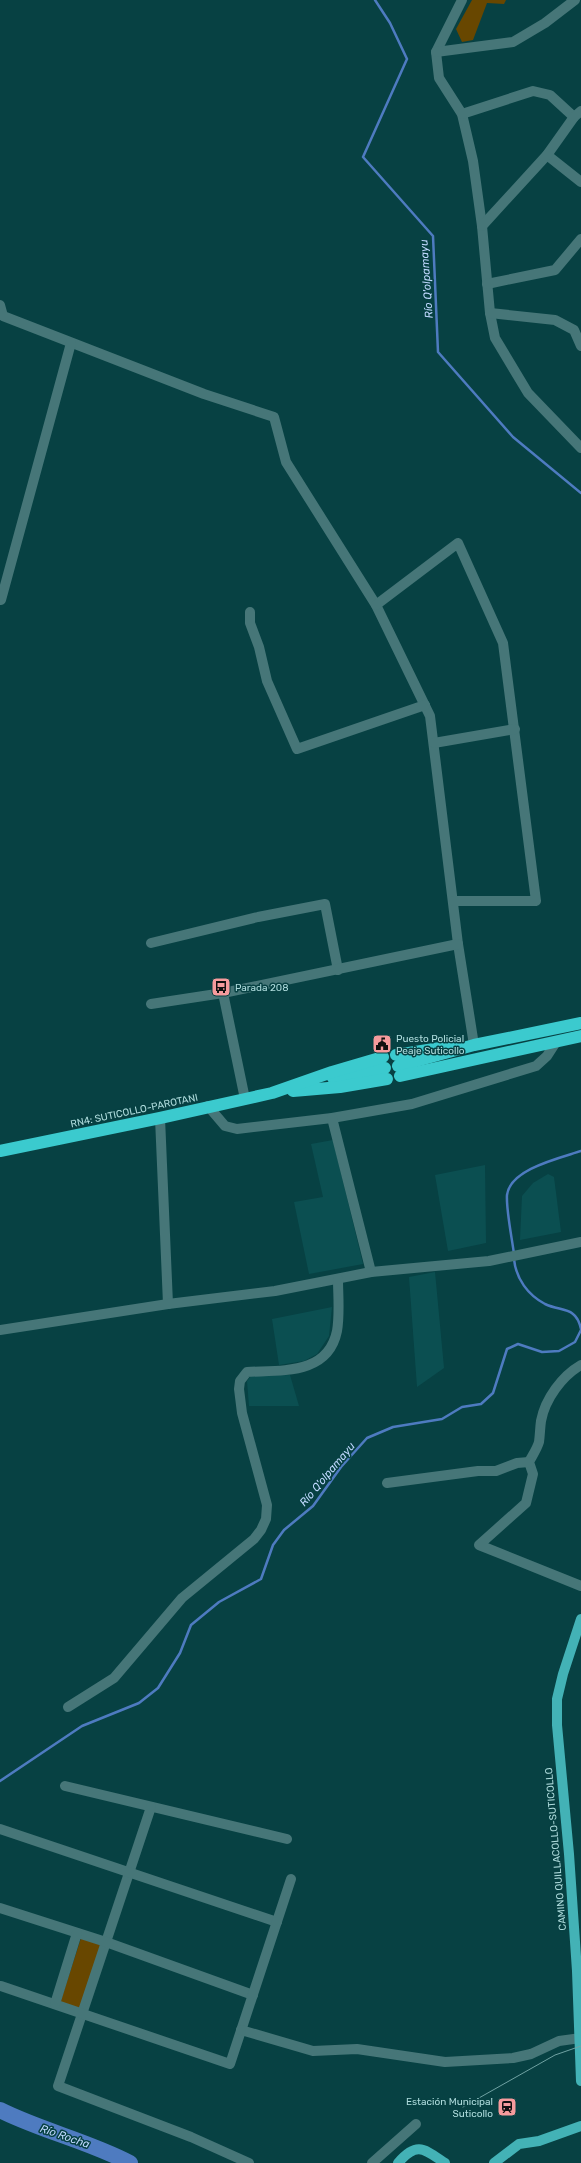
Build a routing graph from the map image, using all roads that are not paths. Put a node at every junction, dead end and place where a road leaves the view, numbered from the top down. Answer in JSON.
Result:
{"nodes":[{"id":1,"x":462,"y":0,"type":"edge"},
{"id":2,"x":575,"y":0,"type":"edge"},
{"id":3,"x":436,"y":52,"type":"junction"},
{"id":4,"x":462,"y":114,"type":"junction"},
{"id":5,"x":578,"y":114,"type":"edge"},
{"id":6,"x":547,"y":155,"type":"junction"},
{"id":7,"x":581,"y":182,"type":"edge"},
{"id":8,"x":482,"y":226,"type":"junction"},
{"id":9,"x":581,"y":238,"type":"edge"},
{"id":10,"x":487,"y":284,"type":"junction"},
{"id":11,"x":0,"y":305,"type":"edge"},
{"id":12,"x":490,"y":312,"type":"junction"},
{"id":13,"x":71,"y":343,"type":"junction"},
{"id":14,"x":581,"y":346,"type":"edge"},
{"id":15,"x":581,"y":448,"type":"edge"},
{"id":16,"x":1,"y":600,"type":"edge"},
{"id":17,"x":376,"y":606,"type":"junction"},
{"id":18,"x":250,"y":612,"type":"dead end"},
{"id":19,"x":425,"y":705,"type":"junction"},
{"id":20,"x":515,"y":729,"type":"junction"},
{"id":21,"x":434,"y":744,"type":"junction"},
{"id":22,"x":454,"y":901,"type":"junction"},
{"id":23,"x":151,"y":943,"type":"dead end"},
{"id":24,"x":458,"y":944,"type":"junction"},
{"id":25,"x":338,"y":970,"type":"junction"},
{"id":26,"x":223,"y":993,"type":"junction"},
{"id":27,"x":151,"y":1004,"type":"dead end"},
{"id":28,"x":581,"y":1023,"type":"edge"},
{"id":29,"x":581,"y":1036,"type":"edge"},
{"id":30,"x":556,"y":1042,"type":"junction"},
{"id":31,"x":474,"y":1045,"type":"junction"},
{"id":32,"x":272,"y":1093,"type":"junction"},
{"id":33,"x":245,"y":1099,"type":"junction"},
{"id":34,"x":208,"y":1106,"type":"junction"},
{"id":35,"x":160,"y":1118,"type":"junction"},
{"id":36,"x":332,"y":1118,"type":"junction"},
{"id":37,"x":0,"y":1151,"type":"edge"},
{"id":38,"x":581,"y":1242,"type":"edge"},
{"id":39,"x":371,"y":1272,"type":"junction"},
{"id":40,"x":338,"y":1279,"type":"junction"},
{"id":41,"x":168,"y":1304,"type":"junction"},
{"id":42,"x":0,"y":1330,"type":"edge"},
{"id":43,"x":581,"y":1365,"type":"edge"},
{"id":44,"x":529,"y":1462,"type":"junction"},
{"id":45,"x":387,"y":1483,"type":"dead end"},
{"id":46,"x":581,"y":1586,"type":"edge"},
{"id":47,"x":581,"y":1619,"type":"edge"},
{"id":48,"x":68,"y":1706,"type":"dead end"},
{"id":49,"x":65,"y":1786,"type":"dead end"},
{"id":50,"x":152,"y":1807,"type":"junction"},
{"id":51,"x":0,"y":1829,"type":"edge"},
{"id":52,"x":287,"y":1840,"type":"dead end"},
{"id":53,"x":130,"y":1871,"type":"junction"},
{"id":54,"x":291,"y":1879,"type":"dead end"},
{"id":55,"x":0,"y":1908,"type":"edge"},
{"id":56,"x":277,"y":1922,"type":"junction"},
{"id":57,"x":77,"y":1933,"type":"junction"},
{"id":58,"x":106,"y":1942,"type":"junction"},
{"id":59,"x":1,"y":1986,"type":"edge"},
{"id":60,"x":253,"y":1995,"type":"junction"},
{"id":61,"x":55,"y":2004,"type":"junction"},
{"id":62,"x":83,"y":2014,"type":"junction"},
{"id":63,"x":241,"y":2030,"type":"junction"},
{"id":64,"x":580,"y":2038,"type":"edge"},
{"id":65,"x":581,"y":2081,"type":"edge"},
{"id":66,"x":416,"y":2124,"type":"dead end"},
{"id":67,"x":581,"y":2126,"type":"edge"},
{"id":68,"x":249,"y":2163,"type":"edge"},
{"id":69,"x":372,"y":2163,"type":"edge"},
{"id":70,"x":398,"y":2163,"type":"edge"},
{"id":71,"x":445,"y":2163,"type":"edge"},
{"id":72,"x":494,"y":2163,"type":"edge"}],
"edges":[{"from":1,"to":3,"type":"street"},
{"from":2,"to":3,"type":"street"},
{"from":3,"to":4,"type":"street"},
{"from":4,"to":5,"type":"street"},
{"from":4,"to":8,"type":"street"},
{"from":5,"to":6,"type":"street"},
{"from":6,"to":7,"type":"street"},
{"from":6,"to":8,"type":"street"},
{"from":8,"to":10,"type":"street"},
{"from":9,"to":10,"type":"street"},
{"from":10,"to":12,"type":"street"},
{"from":11,"to":13,"type":"street"},
{"from":12,"to":14,"type":"street"},
{"from":12,"to":15,"type":"street"},
{"from":13,"to":16,"type":"street"},
{"from":13,"to":17,"type":"street"},
{"from":17,"to":19,"type":"street"},
{"from":17,"to":20,"type":"street"},
{"from":18,"to":19,"type":"street"},
{"from":19,"to":21,"type":"street"},
{"from":20,"to":21,"type":"street"},
{"from":20,"to":22,"type":"street"},
{"from":21,"to":22,"type":"street"},
{"from":22,"to":24,"type":"street"},
{"from":23,"to":25,"type":"street"},
{"from":24,"to":25,"type":"street"},
{"from":24,"to":31,"type":"street"},
{"from":25,"to":26,"type":"street"},
{"from":26,"to":27,"type":"street"},
{"from":26,"to":33,"type":"street"},
{"from":28,"to":31,"type":"highway"},
{"from":29,"to":30,"type":"highway"},
{"from":30,"to":31,"type":"highway"},
{"from":30,"to":36,"type":"street"},
{"from":32,"to":32,"type":"highway","name":"RN4: SUTICOLLO-PAROTANI"},
{"from":32,"to":33,"type":"highway","name":"RN4: SUTICOLLO-PAROTANI"},
{"from":33,"to":34,"type":"highway","name":"RN4: SUTICOLLO-PAROTANI"},
{"from":34,"to":35,"type":"highway","name":"RN4: SUTICOLLO-PAROTANI"},
{"from":34,"to":36,"type":"street"},
{"from":35,"to":37,"type":"highway","name":"RN4: SUTICOLLO-PAROTANI"},
{"from":35,"to":41,"type":"street"},
{"from":36,"to":39,"type":"street"},
{"from":38,"to":39,"type":"street"},
{"from":39,"to":40,"type":"street"},
{"from":40,"to":41,"type":"street"},
{"from":40,"to":48,"type":"street"},
{"from":41,"to":42,"type":"street"},
{"from":43,"to":44,"type":"street"},
{"from":44,"to":45,"type":"street"},
{"from":44,"to":46,"type":"street"},
{"from":47,"to":64,"type":"main road","name":"CAMINO QUILLACOLLO-SUTICOLLO"},
{"from":49,"to":50,"type":"street"},
{"from":50,"to":52,"type":"street"},
{"from":50,"to":53,"type":"street"},
{"from":51,"to":53,"type":"street"},
{"from":53,"to":56,"type":"street"},
{"from":53,"to":58,"type":"street"},
{"from":54,"to":56,"type":"street"},
{"from":55,"to":57,"type":"street"},
{"from":56,"to":60,"type":"street"},
{"from":57,"to":58,"type":"street"},
{"from":57,"to":61,"type":"street"},
{"from":58,"to":60,"type":"street"},
{"from":58,"to":62,"type":"street"},
{"from":59,"to":61,"type":"street"},
{"from":60,"to":63,"type":"street"},
{"from":61,"to":62,"type":"street"},
{"from":62,"to":63,"type":"street"},
{"from":62,"to":68,"type":"street"},
{"from":63,"to":64,"type":"street"},
{"from":64,"to":65,"type":"main road","name":"CAMINO QUILLACOLLO-SUTICOLLO"},
{"from":66,"to":69,"type":"street"},
{"from":67,"to":72,"type":"main road"},
{"from":70,"to":71,"type":"main road"}]}
